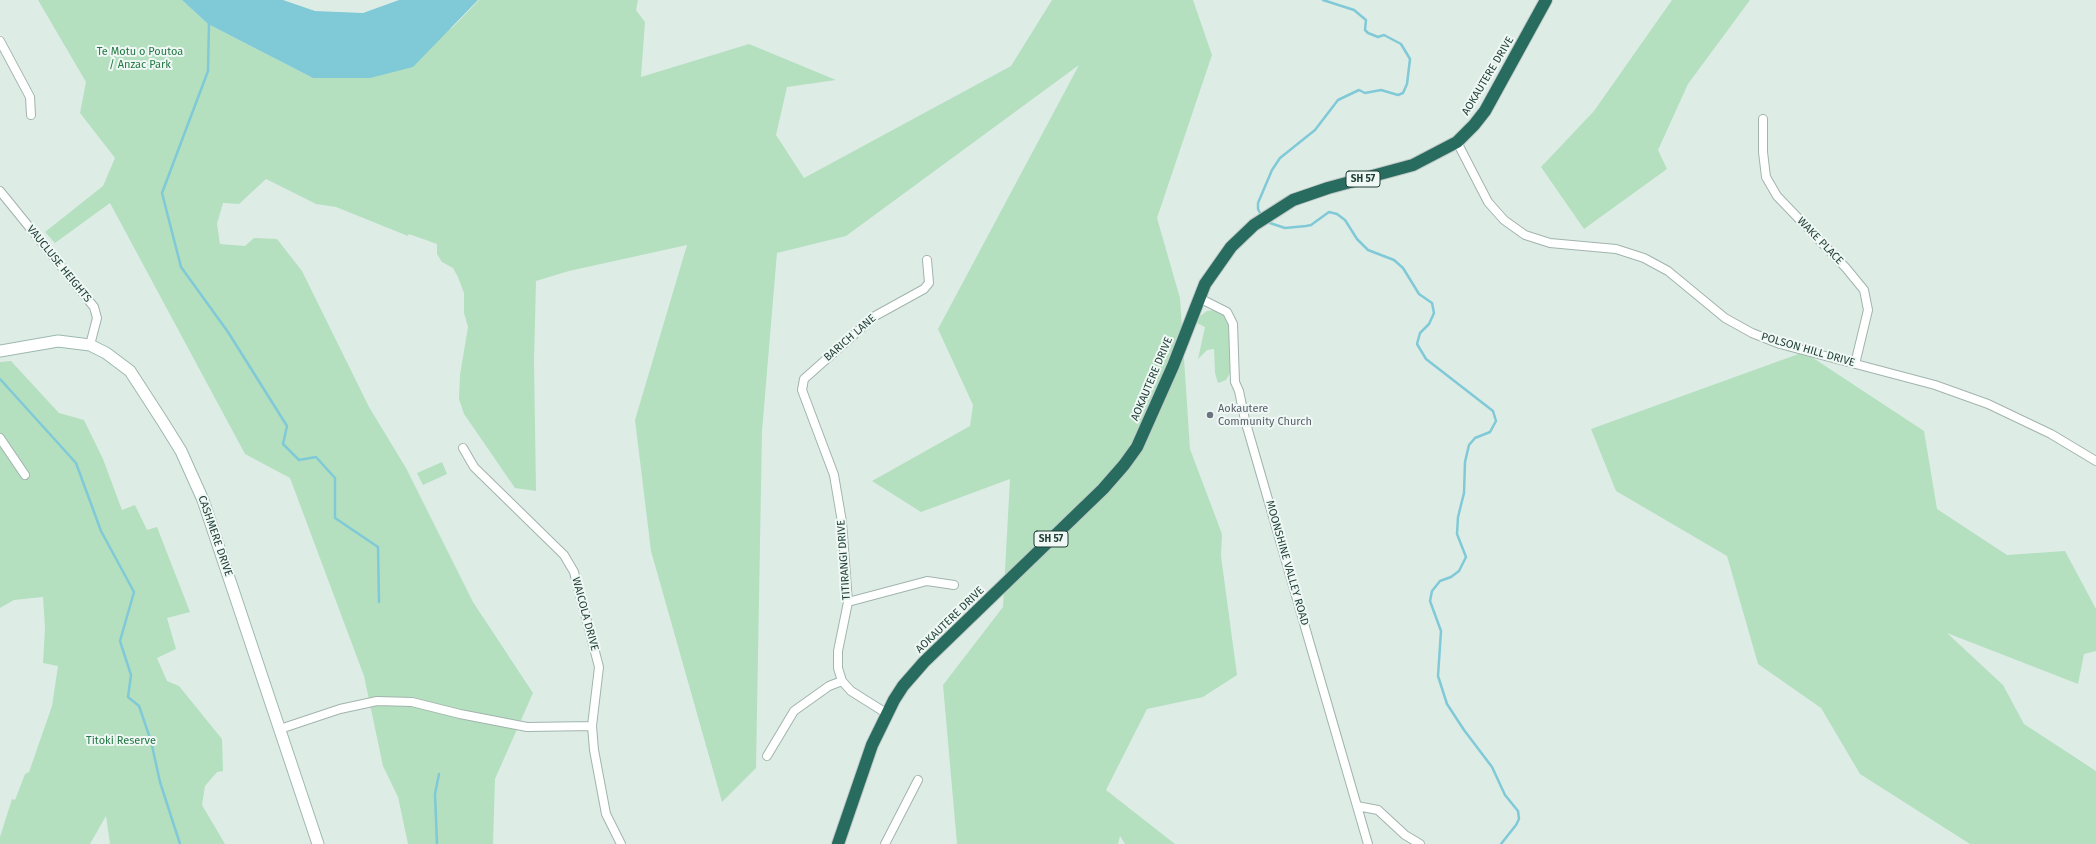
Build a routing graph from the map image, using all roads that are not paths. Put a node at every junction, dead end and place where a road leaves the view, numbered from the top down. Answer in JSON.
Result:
{"nodes":[{"id":1,"x":1546,"y":0,"type":"edge"},
{"id":2,"x":0,"y":41,"type":"edge"},
{"id":3,"x":31,"y":115,"type":"dead end"},
{"id":4,"x":1763,"y":119,"type":"dead end"},
{"id":5,"x":1457,"y":142,"type":"junction"},
{"id":6,"x":0,"y":191,"type":"edge"},
{"id":7,"x":927,"y":260,"type":"dead end"},
{"id":8,"x":1199,"y":298,"type":"junction"},
{"id":9,"x":90,"y":346,"type":"junction"},
{"id":10,"x":0,"y":350,"type":"edge"},
{"id":11,"x":1855,"y":364,"type":"junction"},
{"id":12,"x":802,"y":390,"type":"joint"},
{"id":13,"x":0,"y":438,"type":"edge"},
{"id":14,"x":463,"y":448,"type":"dead end"},
{"id":15,"x":2096,"y":461,"type":"edge"},
{"id":16,"x":25,"y":475,"type":"dead end"},
{"id":17,"x":954,"y":584,"type":"dead end"},
{"id":18,"x":848,"y":602,"type":"junction"},
{"id":19,"x":842,"y":681,"type":"junction"},
{"id":20,"x":886,"y":713,"type":"junction"},
{"id":21,"x":592,"y":726,"type":"junction"},
{"id":22,"x":280,"y":729,"type":"junction"},
{"id":23,"x":767,"y":756,"type":"dead end"},
{"id":24,"x":918,"y":780,"type":"dead end"},
{"id":25,"x":1357,"y":806,"type":"junction"},
{"id":26,"x":318,"y":844,"type":"edge"},
{"id":27,"x":621,"y":844,"type":"edge"},
{"id":28,"x":838,"y":844,"type":"edge"},
{"id":29,"x":885,"y":844,"type":"edge"},
{"id":30,"x":1368,"y":844,"type":"edge"},
{"id":31,"x":1420,"y":844,"type":"edge"}],
"edges":[{"from":1,"to":5,"type":"highway","name":"AOKAUTERE DRIVE","number":"SH 57"},
{"from":2,"to":3,"type":"street"},
{"from":4,"to":11,"type":"street","name":"WAKE PLACE"},
{"from":5,"to":8,"type":"highway","name":"AOKAUTERE DRIVE","number":"SH 57"},
{"from":5,"to":11,"type":"street","name":"POLSON HILL DRIVE"},
{"from":6,"to":9,"type":"street","name":"VAUCLUSE HEIGHTS"},
{"from":7,"to":12,"type":"street","name":"BARICH LANE"},
{"from":8,"to":20,"type":"highway","name":"AOKAUTERE DRIVE","number":"SH 57"},
{"from":8,"to":25,"type":"street","name":"MOONSHINE VALLEY ROAD"},
{"from":9,"to":10,"type":"street","name":"CASHMERE DRIVE"},
{"from":9,"to":22,"type":"street","name":"CASHMERE DRIVE"},
{"from":11,"to":15,"type":"street","name":"POLSON HILL DRIVE"},
{"from":12,"to":18,"type":"street","name":"TITIRANGI DRIVE"},
{"from":13,"to":16,"type":"street"},
{"from":14,"to":21,"type":"street","name":"WAICOLA DRIVE"},
{"from":17,"to":18,"type":"street"},
{"from":18,"to":19,"type":"street","name":"TITIRANGI DRIVE"},
{"from":19,"to":20,"type":"street"},
{"from":19,"to":23,"type":"street"},
{"from":20,"to":28,"type":"highway","name":"AOKAUTERE DRIVE","number":"SH 57"},
{"from":21,"to":22,"type":"street"},
{"from":21,"to":27,"type":"street","name":"WAICOLA DRIVE"},
{"from":22,"to":26,"type":"street","name":"CASHMERE DRIVE"},
{"from":24,"to":29,"type":"street"},
{"from":25,"to":30,"type":"street","name":"MOONSHINE VALLEY ROAD"},
{"from":25,"to":31,"type":"street"}]}
